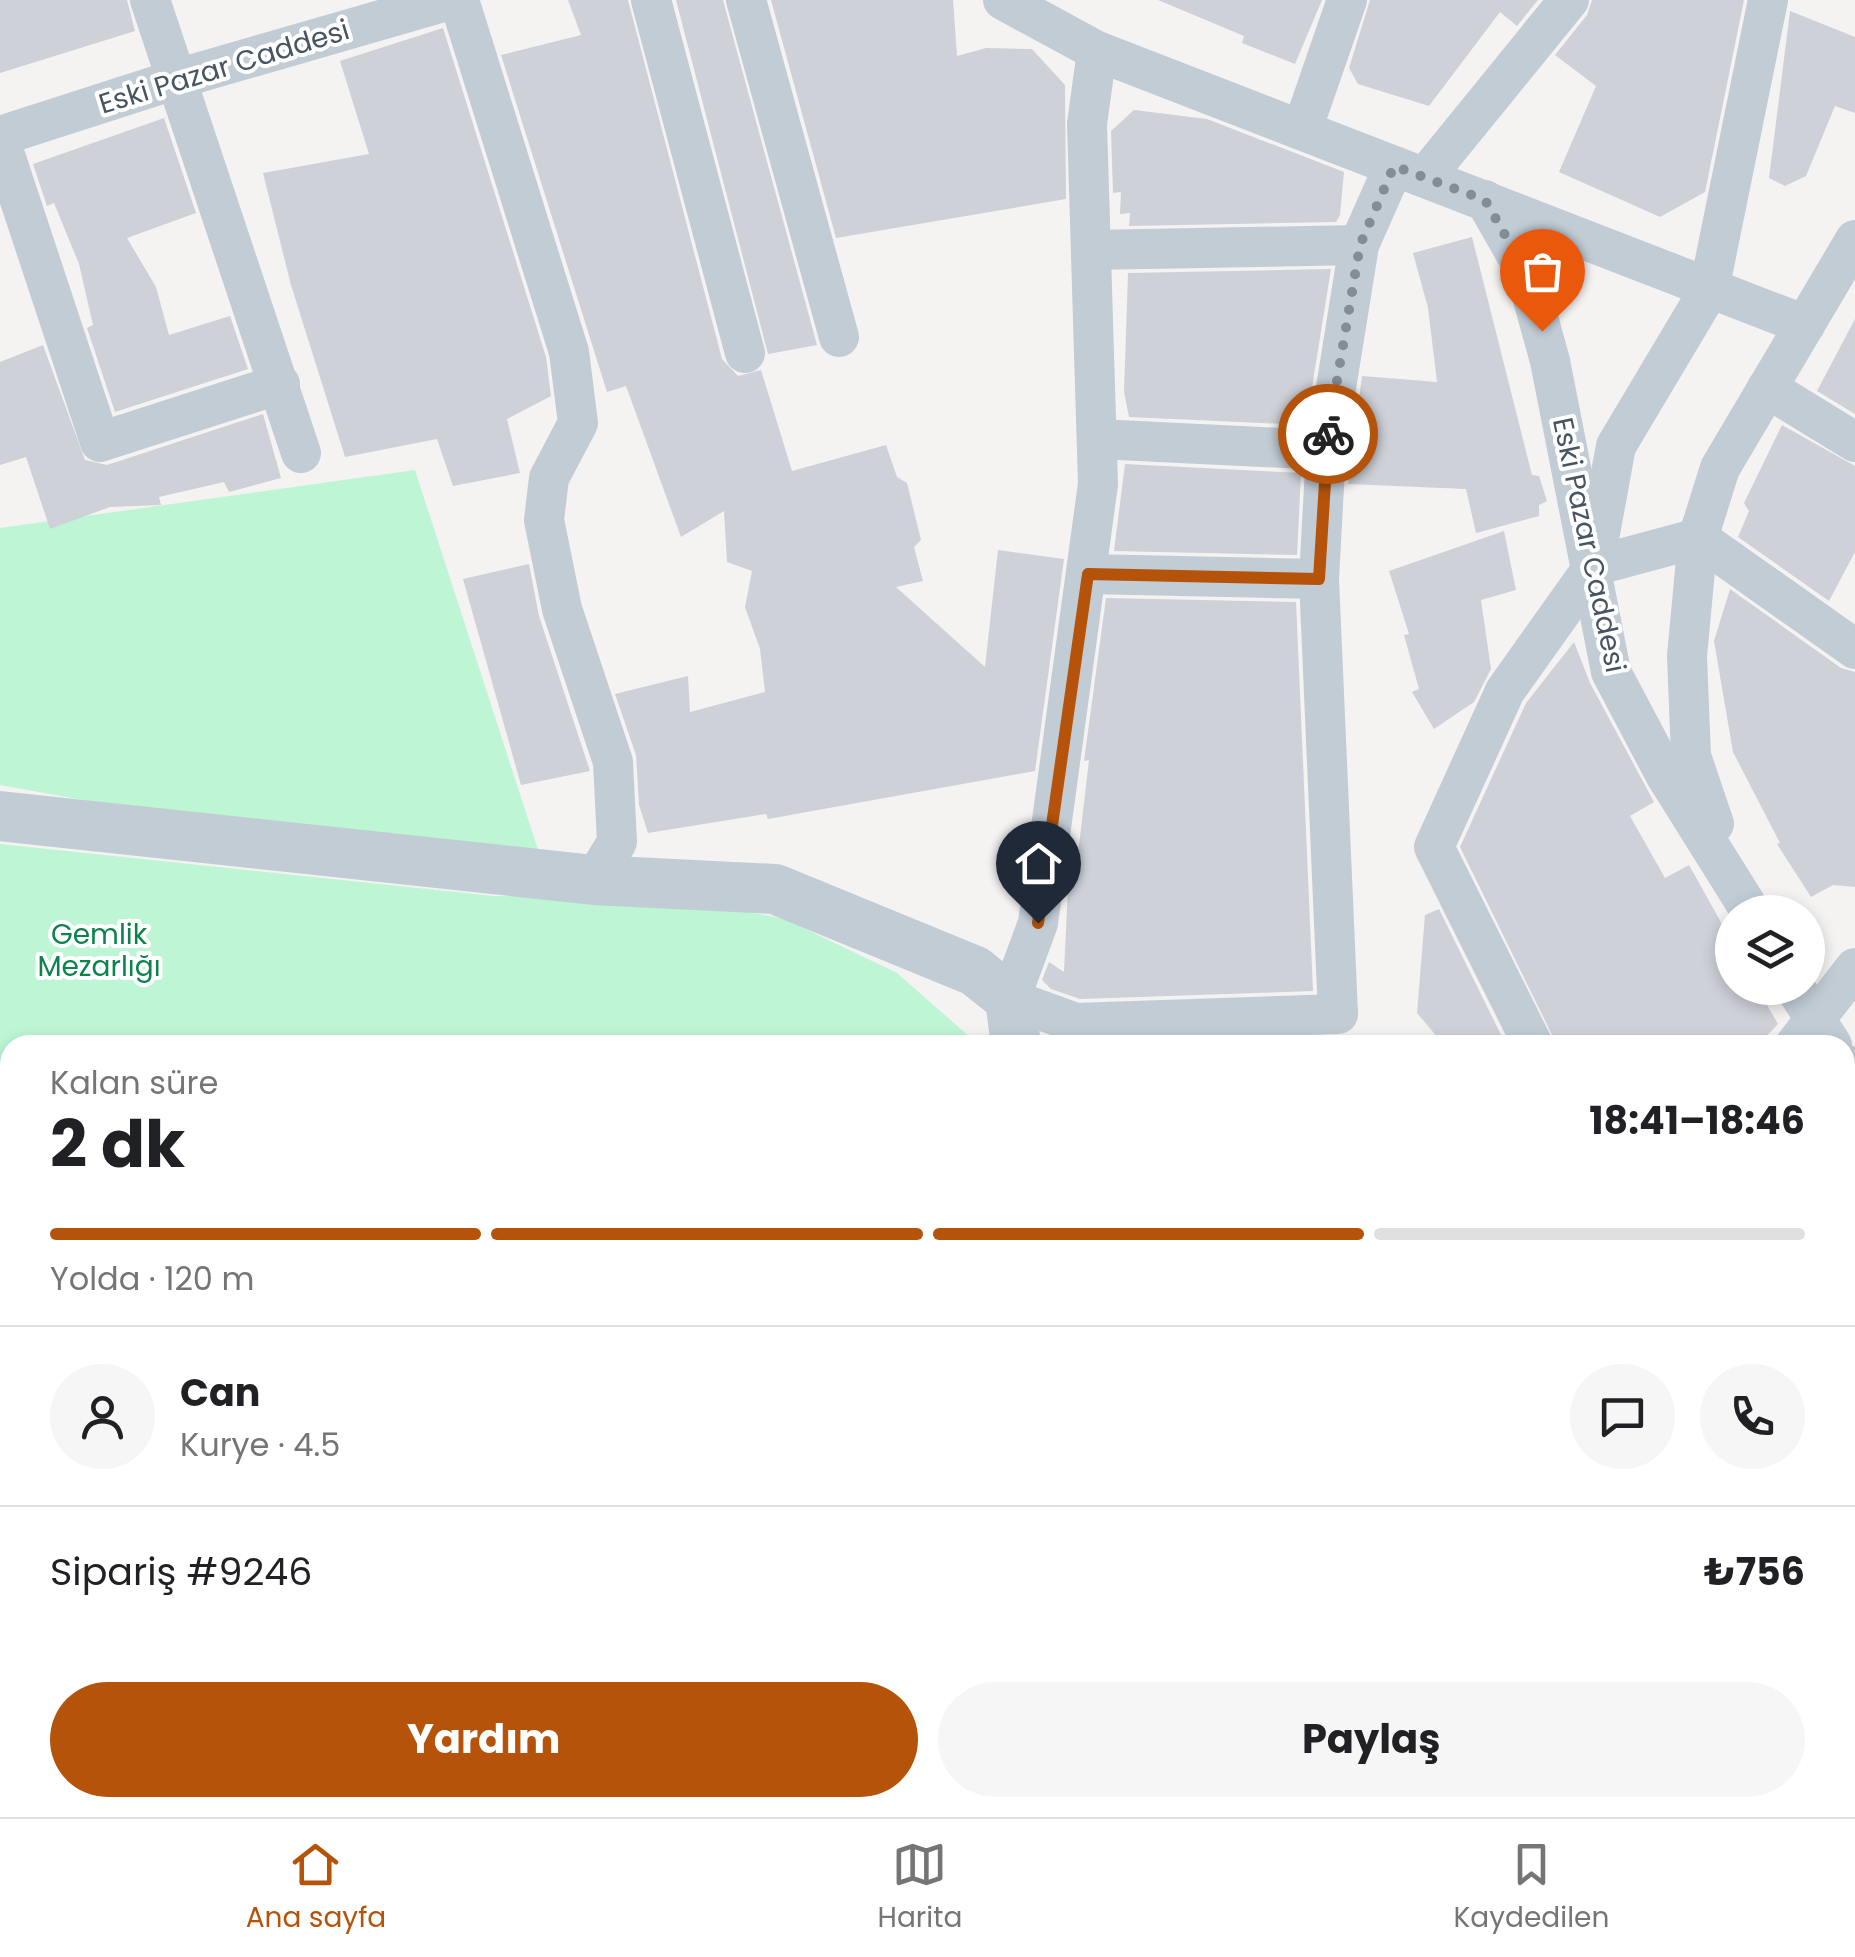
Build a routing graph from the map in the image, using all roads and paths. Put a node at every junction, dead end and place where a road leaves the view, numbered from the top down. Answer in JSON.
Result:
{"nodes":[{"id":1,"x":150,"y":0,"type":"edge"},
{"id":2,"x":450,"y":0,"type":"edge"},
{"id":3,"x":459,"y":0,"type":"edge"},
{"id":4,"x":652,"y":0,"type":"edge"},
{"id":5,"x":746,"y":0,"type":"edge"},
{"id":6,"x":1347,"y":0,"type":"edge"},
{"id":7,"x":1569,"y":0,"type":"edge"},
{"id":8,"x":1768,"y":0,"type":"edge"},
{"id":9,"x":1024,"y":5,"type":"edge"},
{"id":10,"x":1096,"y":51,"type":"junction"},
{"id":11,"x":180,"y":78,"type":"junction"},
{"id":12,"x":1302,"y":130,"type":"junction"},
{"id":13,"x":0,"y":138,"type":"edge"},
{"id":14,"x":1409,"y":172,"type":"junction"},
{"id":15,"x":1485,"y":200,"type":"junction"},
{"id":16,"x":1855,"y":240,"type":"edge"},
{"id":17,"x":1360,"y":245,"type":"junction"},
{"id":18,"x":1091,"y":250,"type":"junction"},
{"id":19,"x":1709,"y":290,"type":"junction"},
{"id":20,"x":1805,"y":325,"type":"junction"},
{"id":21,"x":839,"y":338,"type":"dead end"},
{"id":22,"x":745,"y":353,"type":"dead end"},
{"id":23,"x":280,"y":384,"type":"junction"},
{"id":24,"x":1767,"y":388,"type":"junction"},
{"id":25,"x":1097,"y":439,"type":"junction"},
{"id":26,"x":1855,"y":442,"type":"edge"},
{"id":27,"x":1326,"y":450,"type":"junction"},
{"id":28,"x":301,"y":453,"type":"dead end"},
{"id":29,"x":1698,"y":538,"type":"junction"},
{"id":30,"x":1594,"y":566,"type":"junction"},
{"id":31,"x":1088,"y":574,"type":"junction"},
{"id":32,"x":1319,"y":579,"type":"junction"},
{"id":33,"x":1855,"y":649,"type":"edge"},
{"id":34,"x":0,"y":816,"type":"edge"},
{"id":35,"x":594,"y":880,"type":"junction"},
{"id":36,"x":1740,"y":895,"type":"edge"},
{"id":37,"x":1742,"y":895,"type":"edge"},
{"id":38,"x":1855,"y":968,"type":"edge"},
{"id":39,"x":1014,"y":1022,"type":"edge"},
{"id":40,"x":1809,"y":1024,"type":"edge"},
{"id":41,"x":1528,"y":1035,"type":"edge"}],
"edges":[{"from":1,"to":11,"type":"street"},
{"from":2,"to":11,"type":"street","name":"Eski Pazar Caddesi"},
{"from":3,"to":35,"type":"street"},
{"from":4,"to":22,"type":"street"},
{"from":5,"to":21,"type":"street"},
{"from":6,"to":12,"type":"street"},
{"from":7,"to":14,"type":"street"},
{"from":8,"to":19,"type":"street"},
{"from":9,"to":10,"type":"street"},
{"from":10,"to":12,"type":"street"},
{"from":10,"to":18,"type":"street"},
{"from":11,"to":13,"type":"street","name":"Eski Pazar Caddesi"},
{"from":11,"to":23,"type":"street"},
{"from":12,"to":14,"type":"street"},
{"from":13,"to":23,"type":"street"},
{"from":14,"to":15,"type":"street"},
{"from":14,"to":17,"type":"street"},
{"from":15,"to":19,"type":"street"},
{"from":15,"to":30,"type":"street","name":"Eski Pazar Caddesi"},
{"from":16,"to":20,"type":"street"},
{"from":17,"to":18,"type":"street"},
{"from":17,"to":27,"type":"street"},
{"from":18,"to":25,"type":"street"},
{"from":19,"to":20,"type":"street"},
{"from":19,"to":30,"type":"street"},
{"from":20,"to":24,"type":"street"},
{"from":23,"to":28,"type":"street"},
{"from":24,"to":26,"type":"street"},
{"from":24,"to":29,"type":"street"},
{"from":25,"to":27,"type":"street"},
{"from":25,"to":31,"type":"street"},
{"from":27,"to":32,"type":"street"},
{"from":29,"to":30,"type":"street"},
{"from":29,"to":33,"type":"street"},
{"from":29,"to":37,"type":"street"},
{"from":30,"to":36,"type":"street","name":"Eski Pazar Caddesi"},
{"from":30,"to":41,"type":"street"},
{"from":31,"to":32,"type":"street"},
{"from":31,"to":39,"type":"street"},
{"from":32,"to":39,"type":"street"},
{"from":34,"to":35,"type":"street"},
{"from":35,"to":39,"type":"street"},
{"from":38,"to":40,"type":"street"}]}
